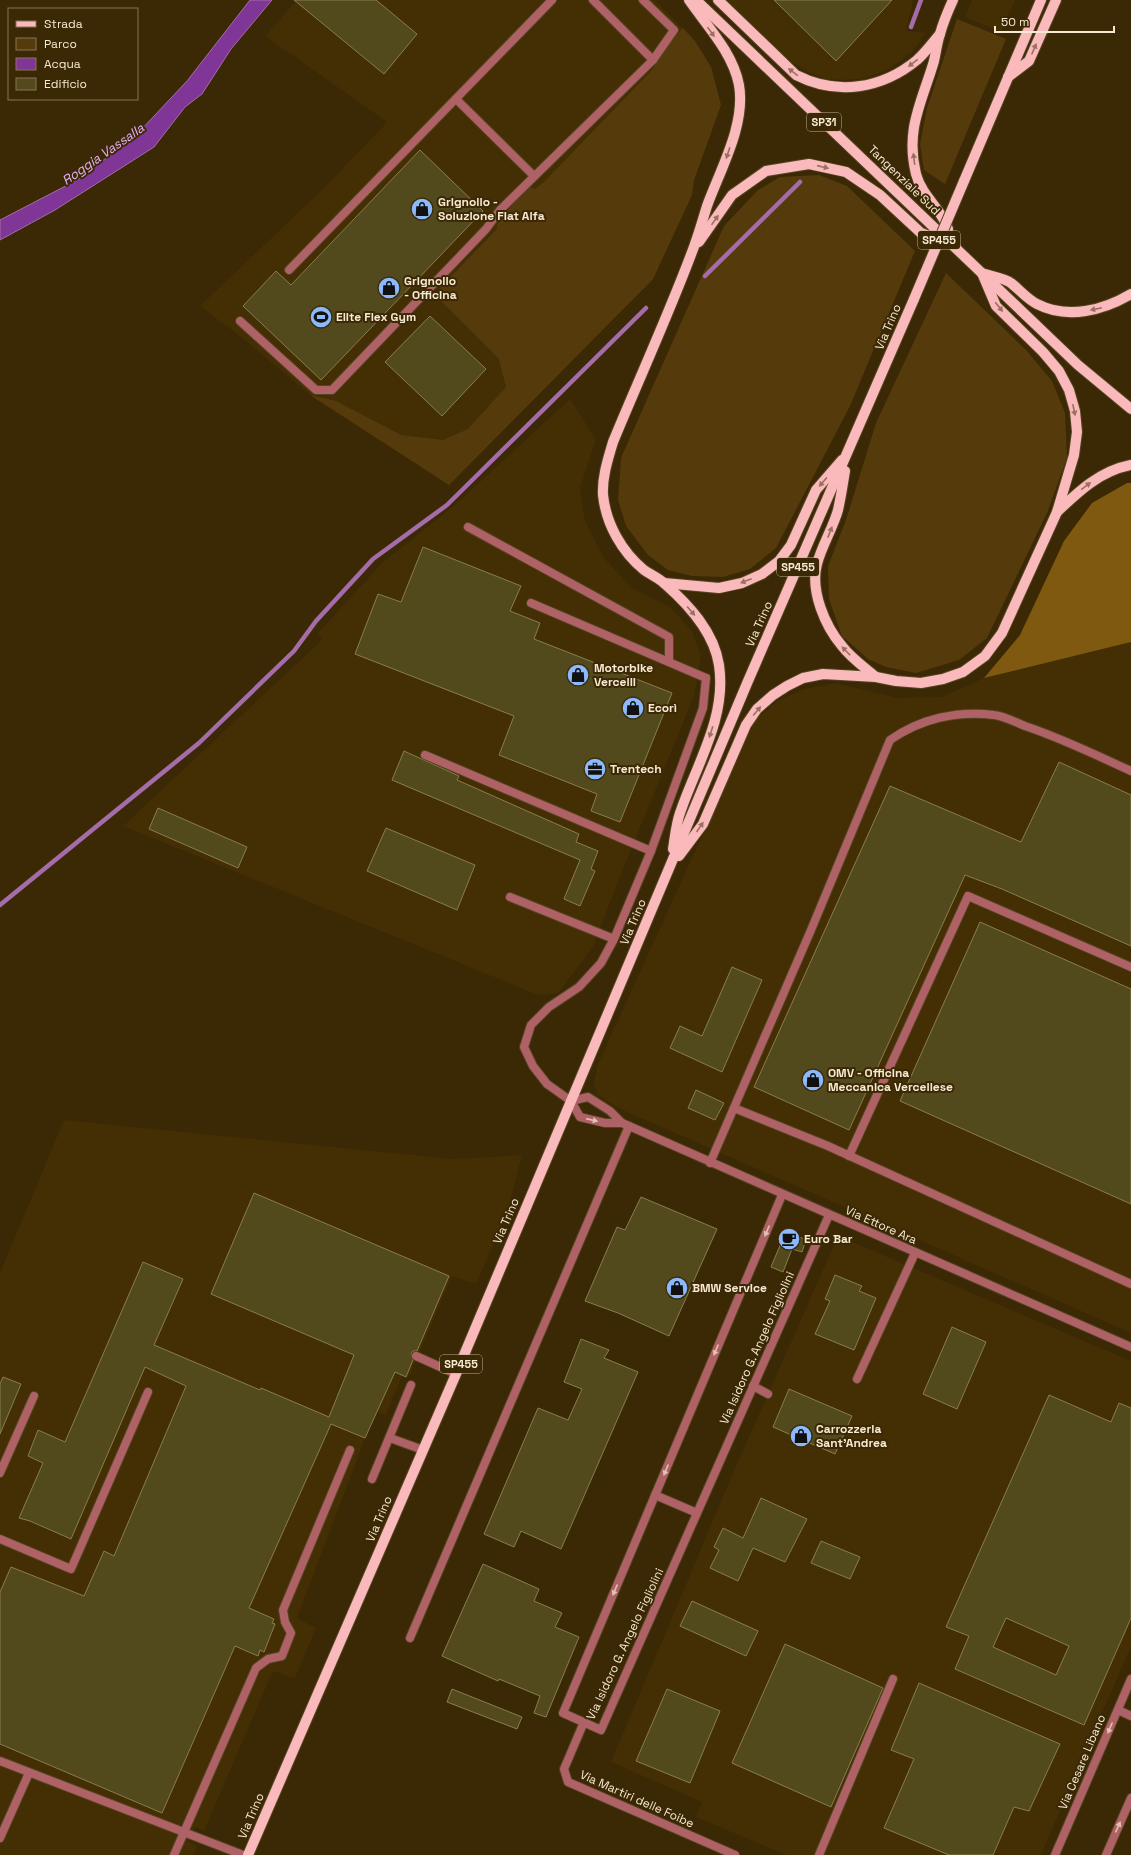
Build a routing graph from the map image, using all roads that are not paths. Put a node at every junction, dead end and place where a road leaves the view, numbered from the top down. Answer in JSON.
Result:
{"nodes":[{"id":1,"x":552,"y":0,"type":"edge"},
{"id":2,"x":593,"y":0,"type":"edge"},
{"id":3,"x":643,"y":0,"type":"edge"},
{"id":4,"x":689,"y":0,"type":"edge"},
{"id":5,"x":696,"y":0,"type":"edge"},
{"id":6,"x":718,"y":0,"type":"edge"},
{"id":7,"x":953,"y":0,"type":"edge"},
{"id":8,"x":1041,"y":0,"type":"edge"},
{"id":9,"x":1056,"y":0,"type":"edge"},
{"id":10,"x":940,"y":34,"type":"junction"},
{"id":11,"x":653,"y":60,"type":"junction"},
{"id":12,"x":1008,"y":76,"type":"junction"},
{"id":13,"x":456,"y":99,"type":"junction"},
{"id":14,"x":534,"y":176,"type":"junction"},
{"id":15,"x":952,"y":244,"type":"junction"},
{"id":16,"x":693,"y":252,"type":"junction"},
{"id":17,"x":289,"y":270,"type":"dead end"},
{"id":18,"x":982,"y":273,"type":"junction"},
{"id":19,"x":1131,"y":294,"type":"edge"},
{"id":20,"x":240,"y":321,"type":"dead end"},
{"id":21,"x":1131,"y":409,"type":"edge"},
{"id":22,"x":848,"y":453,"type":"junction"},
{"id":23,"x":1131,"y":465,"type":"edge"},
{"id":24,"x":1057,"y":512,"type":"junction"},
{"id":25,"x":468,"y":527,"type":"dead end"},
{"id":26,"x":664,"y":583,"type":"junction"},
{"id":27,"x":531,"y":603,"type":"dead end"},
{"id":28,"x":669,"y":662,"type":"junction"},
{"id":29,"x":876,"y":677,"type":"junction"},
{"id":30,"x":425,"y":755,"type":"dead end"},
{"id":31,"x":1131,"y":771,"type":"edge"},
{"id":32,"x":650,"y":851,"type":"junction"},
{"id":33,"x":669,"y":870,"type":"junction"},
{"id":34,"x":510,"y":897,"type":"dead end"},
{"id":35,"x":614,"y":939,"type":"junction"},
{"id":36,"x":1131,"y":968,"type":"edge"},
{"id":37,"x":571,"y":1101,"type":"junction"},
{"id":38,"x":734,"y":1108,"type":"junction"},
{"id":39,"x":626,"y":1125,"type":"junction"},
{"id":40,"x":849,"y":1156,"type":"junction"},
{"id":41,"x":710,"y":1163,"type":"junction"},
{"id":42,"x":782,"y":1195,"type":"junction"},
{"id":43,"x":829,"y":1215,"type":"junction"},
{"id":44,"x":915,"y":1253,"type":"junction"},
{"id":45,"x":1131,"y":1284,"type":"edge"},
{"id":46,"x":1131,"y":1347,"type":"edge"},
{"id":47,"x":416,"y":1356,"type":"dead end"},
{"id":48,"x":456,"y":1374,"type":"junction"},
{"id":49,"x":857,"y":1379,"type":"dead end"},
{"id":50,"x":411,"y":1386,"type":"dead end"},
{"id":51,"x":753,"y":1386,"type":"junction"},
{"id":52,"x":148,"y":1392,"type":"dead end"},
{"id":53,"x":768,"y":1394,"type":"dead end"},
{"id":54,"x":34,"y":1396,"type":"dead end"},
{"id":55,"x":390,"y":1438,"type":"junction"},
{"id":56,"x":350,"y":1450,"type":"dead end"},
{"id":57,"x":423,"y":1450,"type":"junction"},
{"id":58,"x":0,"y":1473,"type":"edge"},
{"id":59,"x":372,"y":1479,"type":"dead end"},
{"id":60,"x":655,"y":1495,"type":"junction"},
{"id":61,"x":697,"y":1513,"type":"junction"},
{"id":62,"x":0,"y":1539,"type":"edge"},
{"id":63,"x":410,"y":1638,"type":"dead end"},
{"id":64,"x":893,"y":1679,"type":"dead end"},
{"id":65,"x":1131,"y":1679,"type":"edge"},
{"id":66,"x":1118,"y":1710,"type":"junction"},
{"id":67,"x":1131,"y":1716,"type":"edge"},
{"id":68,"x":584,"y":1722,"type":"junction"},
{"id":69,"x":0,"y":1761,"type":"edge"},
{"id":70,"x":29,"y":1773,"type":"junction"},
{"id":71,"x":1131,"y":1798,"type":"edge"},
{"id":72,"x":184,"y":1832,"type":"junction"},
{"id":73,"x":0,"y":1838,"type":"edge"},
{"id":74,"x":174,"y":1855,"type":"edge"},
{"id":75,"x":243,"y":1855,"type":"edge"},
{"id":76,"x":248,"y":1855,"type":"edge"},
{"id":77,"x":734,"y":1855,"type":"edge"},
{"id":78,"x":819,"y":1855,"type":"edge"},
{"id":79,"x":1055,"y":1855,"type":"edge"},
{"id":80,"x":1106,"y":1855,"type":"edge"}],
"edges":[{"from":1,"to":13,"type":"street"},
{"from":2,"to":11,"type":"street"},
{"from":3,"to":11,"type":"street"},
{"from":4,"to":16,"type":"main road","one_way":true},
{"from":5,"to":15,"type":"main road","name":"Tangenziale Sud","number":"SP31"},
{"from":10,"to":6,"type":"main road","one_way":true},
{"from":7,"to":10,"type":"main road"},
{"from":8,"to":12,"type":"main road","name":"Via Trino","number":"SP455"},
{"from":12,"to":9,"type":"main road","one_way":true},
{"from":15,"to":10,"type":"main road","one_way":true},
{"from":11,"to":14,"type":"street"},
{"from":12,"to":22,"type":"main road","name":"Via Trino","number":"SP455","bridge":true},
{"from":13,"to":14,"type":"street"},
{"from":13,"to":17,"type":"street"},
{"from":14,"to":20,"type":"street"},
{"from":16,"to":15,"type":"main road","one_way":true},
{"from":15,"to":18,"type":"main road","name":"Tangenziale Sud","number":"SP31"},
{"from":16,"to":26,"type":"main road"},
{"from":19,"to":18,"type":"main road","one_way":true},
{"from":18,"to":21,"type":"main road","name":"Tangenziale Sud","number":"SP31"},
{"from":18,"to":24,"type":"main road","one_way":true},
{"from":22,"to":26,"type":"main road","one_way":true},
{"from":29,"to":22,"type":"main road","one_way":true},
{"from":22,"to":33,"type":"main road","name":"Via Trino","number":"SP455"},
{"from":24,"to":23,"type":"main road","one_way":true},
{"from":24,"to":29,"type":"main road"},
{"from":25,"to":28,"type":"street"},
{"from":26,"to":33,"type":"main road","one_way":true},
{"from":27,"to":28,"type":"street"},
{"from":28,"to":32,"type":"street"},
{"from":33,"to":29,"type":"main road","one_way":true},
{"from":30,"to":32,"type":"street"},
{"from":31,"to":38,"type":"street"},
{"from":32,"to":35,"type":"street"},
{"from":33,"to":37,"type":"main road","name":"Via Trino","number":"SP455"},
{"from":34,"to":35,"type":"street"},
{"from":35,"to":37,"type":"street"},
{"from":36,"to":40,"type":"street"},
{"from":37,"to":39,"type":"street","name":"Via Ettore Ara"},
{"from":37,"to":39,"type":"street","name":"Via Ettore Ara","one_way":true},
{"from":37,"to":48,"type":"main road","name":"Via Trino","number":"SP455"},
{"from":38,"to":40,"type":"street"},
{"from":38,"to":41,"type":"street"},
{"from":39,"to":41,"type":"street","name":"Via Ettore Ara"},
{"from":39,"to":63,"type":"street"},
{"from":40,"to":45,"type":"street"},
{"from":41,"to":42,"type":"street","name":"Via Ettore Ara"},
{"from":42,"to":43,"type":"street","name":"Via Ettore Ara"},
{"from":42,"to":60,"type":"street","name":"Via Isidoro G. Angelo Figliolini","one_way":true},
{"from":43,"to":44,"type":"street","name":"Via Ettore Ara"},
{"from":43,"to":51,"type":"street","name":"Via Isidoro G. Angelo Figliolini"},
{"from":44,"to":46,"type":"street","name":"Via Ettore Ara"},
{"from":44,"to":49,"type":"street"},
{"from":47,"to":48,"type":"street"},
{"from":48,"to":57,"type":"main road","name":"Via Trino","number":"SP455"},
{"from":50,"to":55,"type":"street"},
{"from":51,"to":53,"type":"street"},
{"from":51,"to":61,"type":"street","name":"Via Isidoro G. Angelo Figliolini"},
{"from":52,"to":62,"type":"street"},
{"from":54,"to":58,"type":"street"},
{"from":55,"to":57,"type":"street"},
{"from":55,"to":59,"type":"street"},
{"from":56,"to":72,"type":"street"},
{"from":57,"to":76,"type":"main road","name":"Via Trino","number":"SP455"},
{"from":60,"to":61,"type":"street"},
{"from":60,"to":68,"type":"street","name":"Via Isidoro G. Angelo Figliolini","one_way":true},
{"from":61,"to":68,"type":"street","name":"Via Isidoro G. Angelo Figliolini"},
{"from":64,"to":78,"type":"street"},
{"from":65,"to":66,"type":"street","name":"Via Cesare Libano"},
{"from":66,"to":67,"type":"street"},
{"from":66,"to":79,"type":"street","name":"Via Cesare Libano","one_way":true},
{"from":68,"to":77,"type":"street","name":"Via Martiri delle Foibe"},
{"from":69,"to":70,"type":"street"},
{"from":70,"to":72,"type":"street"},
{"from":70,"to":73,"type":"street"},
{"from":80,"to":71,"type":"street","one_way":true},
{"from":72,"to":74,"type":"street"},
{"from":72,"to":75,"type":"street"}]}
